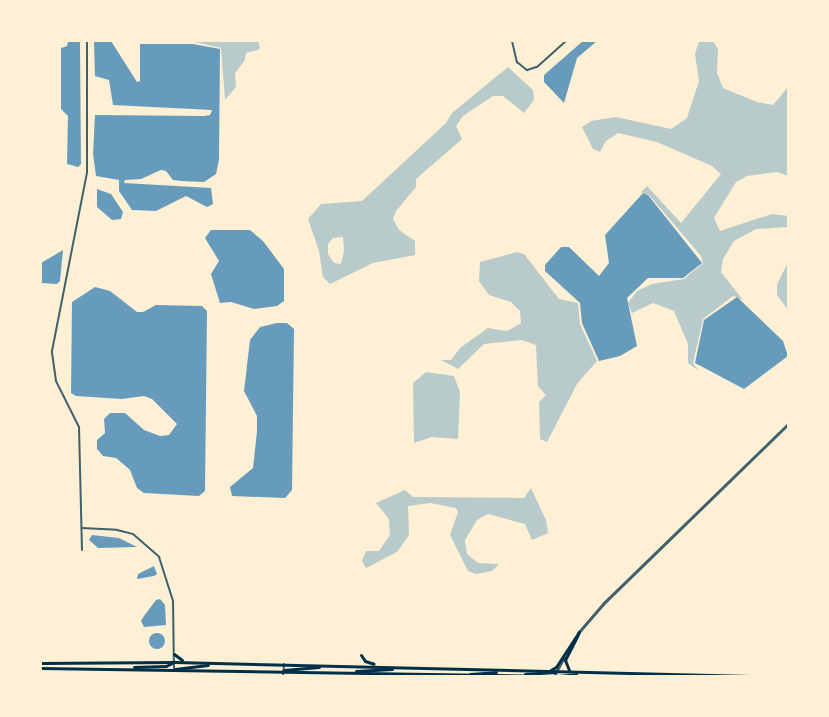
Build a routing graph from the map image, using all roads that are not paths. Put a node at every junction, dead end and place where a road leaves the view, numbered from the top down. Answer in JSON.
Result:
{"nodes":[{"id":1,"x":87,"y":41,"type":"edge"},
{"id":2,"x":512,"y":41,"type":"edge"},
{"id":3,"x":566,"y":41,"type":"edge"},
{"id":4,"x":788,"y":424,"type":"edge"},
{"id":5,"x":82,"y":528,"type":"junction"},
{"id":6,"x":82,"y":550,"type":"dead end"},
{"id":7,"x":580,"y":631,"type":"junction"},
{"id":8,"x":174,"y":654,"type":"junction"},
{"id":9,"x":360,"y":655,"type":"dead end"},
{"id":10,"x":174,"y":662,"type":"junction"},
{"id":11,"x":41,"y":663,"type":"edge"},
{"id":12,"x":218,"y":663,"type":"junction"},
{"id":13,"x":284,"y":664,"type":"junction"},
{"id":14,"x":328,"y":665,"type":"junction"},
{"id":15,"x":356,"y":666,"type":"junction"},
{"id":16,"x":379,"y":666,"type":"junction"},
{"id":17,"x":398,"y":667,"type":"junction"},
{"id":18,"x":41,"y":668,"type":"edge"},
{"id":19,"x":128,"y":669,"type":"junction"},
{"id":20,"x":174,"y":669,"type":"junction"},
{"id":21,"x":470,"y":669,"type":"junction"},
{"id":22,"x":283,"y":670,"type":"junction"},
{"id":23,"x":510,"y":670,"type":"junction"},
{"id":24,"x":317,"y":671,"type":"junction"},
{"id":25,"x":549,"y":671,"type":"junction"},
{"id":26,"x":557,"y":671,"type":"junction"},
{"id":27,"x":572,"y":672,"type":"junction"},
{"id":28,"x":604,"y":672,"type":"junction"},
{"id":29,"x":356,"y":674,"type":"edge"},
{"id":30,"x":470,"y":675,"type":"edge"},
{"id":31,"x":504,"y":675,"type":"edge"},
{"id":32,"x":174,"y":676,"type":"edge"},
{"id":33,"x":284,"y":676,"type":"edge"},
{"id":34,"x":317,"y":676,"type":"edge"},
{"id":35,"x":525,"y":676,"type":"edge"},
{"id":36,"x":556,"y":676,"type":"edge"},
{"id":37,"x":751,"y":676,"type":"edge"}],
"edges":[{"from":1,"to":5,"type":"street"},
{"from":2,"to":3,"type":"street"},
{"from":4,"to":7,"type":"street"},
{"from":5,"to":6,"type":"street"},
{"from":5,"to":8,"type":"street"},
{"from":7,"to":25,"type":"main road"},
{"from":7,"to":26,"type":"street"},
{"from":7,"to":27,"type":"main road"},
{"from":8,"to":10,"type":"street"},
{"from":8,"to":12,"type":"main road"},
{"from":9,"to":16,"type":"main road"},
{"from":10,"to":11,"type":"main road"},
{"from":10,"to":12,"type":"main road"},
{"from":10,"to":19,"type":"main road"},
{"from":10,"to":20,"type":"street"},
{"from":12,"to":13,"type":"main road"},
{"from":12,"to":20,"type":"main road"},
{"from":13,"to":14,"type":"main road"},
{"from":13,"to":22,"type":"street"},
{"from":14,"to":15,"type":"main road"},
{"from":14,"to":22,"type":"main road"},
{"from":15,"to":16,"type":"main road"},
{"from":15,"to":29,"type":"street"},
{"from":16,"to":17,"type":"main road"},
{"from":17,"to":21,"type":"main road"},
{"from":17,"to":29,"type":"main road"},
{"from":18,"to":19,"type":"main road"},
{"from":19,"to":20,"type":"main road"},
{"from":20,"to":22,"type":"main road"},
{"from":20,"to":32,"type":"street"},
{"from":21,"to":23,"type":"main road"},
{"from":21,"to":30,"type":"street"},
{"from":22,"to":24,"type":"main road"},
{"from":22,"to":33,"type":"street"},
{"from":23,"to":25,"type":"main road"},
{"from":23,"to":30,"type":"main road"},
{"from":24,"to":29,"type":"main road"},
{"from":24,"to":34,"type":"street"},
{"from":25,"to":26,"type":"main road"},
{"from":26,"to":27,"type":"main road"},
{"from":26,"to":31,"type":"main road"},
{"from":26,"to":36,"type":"street"},
{"from":27,"to":28,"type":"main road"},
{"from":28,"to":36,"type":"main road"},
{"from":28,"to":37,"type":"main road"},
{"from":29,"to":30,"type":"main road"},
{"from":30,"to":31,"type":"main road"},
{"from":31,"to":35,"type":"main road"}]}
